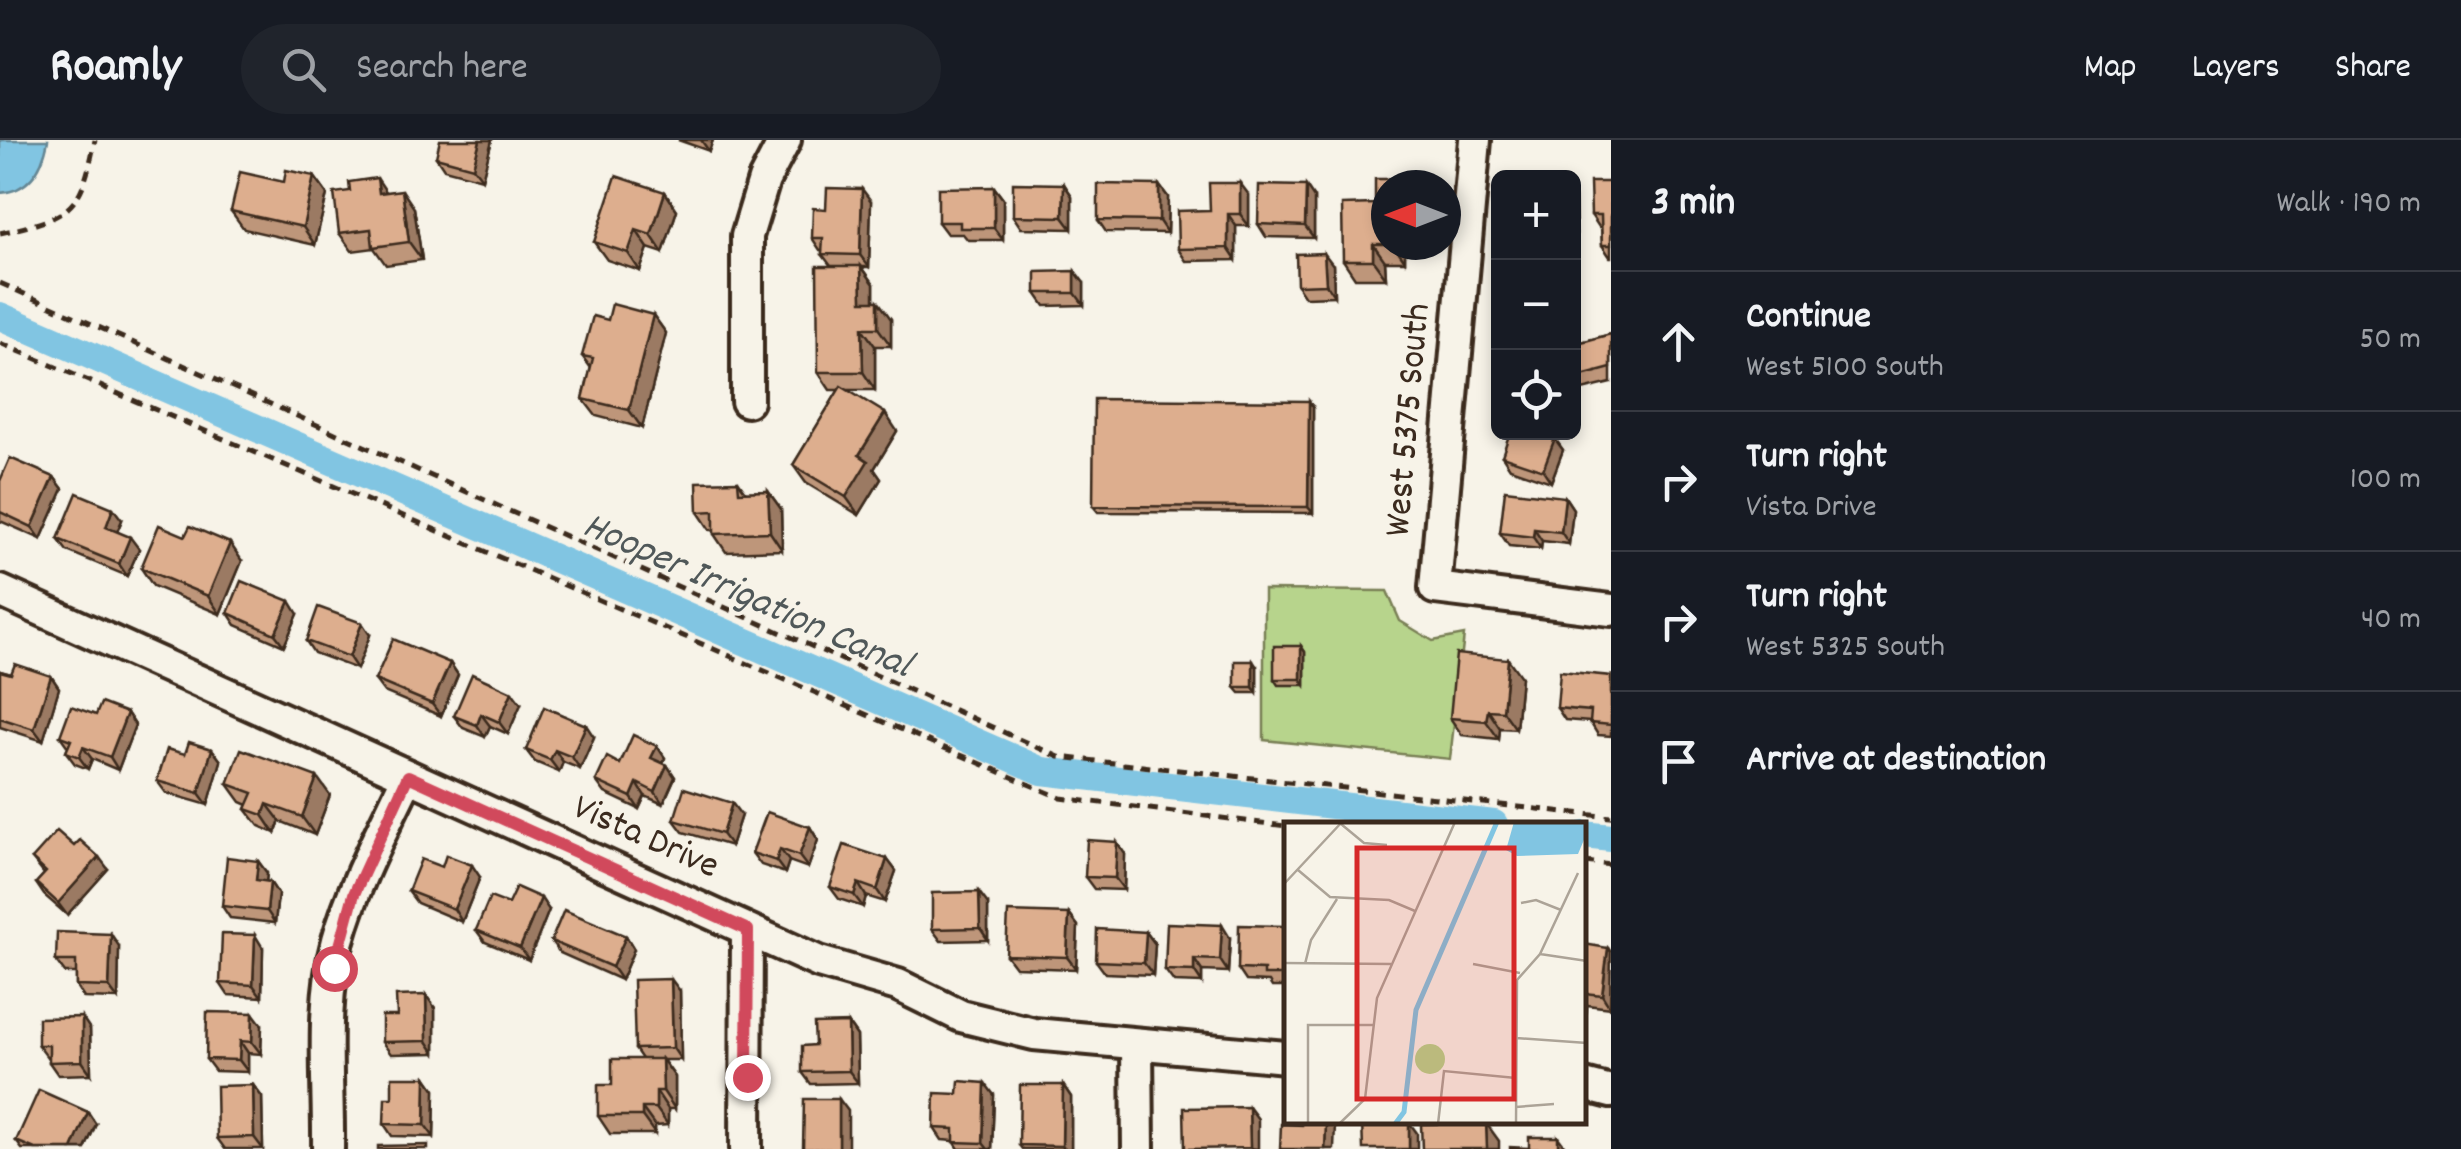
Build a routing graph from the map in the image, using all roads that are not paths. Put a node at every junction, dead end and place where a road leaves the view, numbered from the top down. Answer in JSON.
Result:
{"nodes":[{"id":1,"x":784,"y":140,"type":"edge"},
{"id":2,"x":1476,"y":140,"type":"edge"},
{"id":3,"x":747,"y":401,"type":"dead end"},
{"id":4,"x":0,"y":591,"type":"edge"},
{"id":5,"x":1611,"y":610,"type":"edge"},
{"id":6,"x":408,"y":776,"type":"junction"},
{"id":7,"x":748,"y":930,"type":"junction"},
{"id":8,"x":1137,"y":1045,"type":"junction"},
{"id":9,"x":1284,"y":1057,"type":"edge"},
{"id":10,"x":1586,"y":1086,"type":"edge"},
{"id":11,"x":1611,"y":1092,"type":"edge"},
{"id":12,"x":328,"y":1149,"type":"edge"},
{"id":13,"x":746,"y":1149,"type":"edge"},
{"id":14,"x":1138,"y":1149,"type":"edge"}],
"edges":[{"from":1,"to":3,"type":"street"},
{"from":2,"to":5,"type":"street","name":"West 5375 South"},
{"from":4,"to":6,"type":"street","name":"Vista Drive"},
{"from":6,"to":7,"type":"street","name":"Vista Drive"},
{"from":6,"to":12,"type":"street"},
{"from":7,"to":8,"type":"street","name":"Vista Drive"},
{"from":7,"to":13,"type":"street"},
{"from":8,"to":9,"type":"street","name":"Vista Drive"},
{"from":8,"to":14,"type":"street"},
{"from":10,"to":11,"type":"street"}]}
